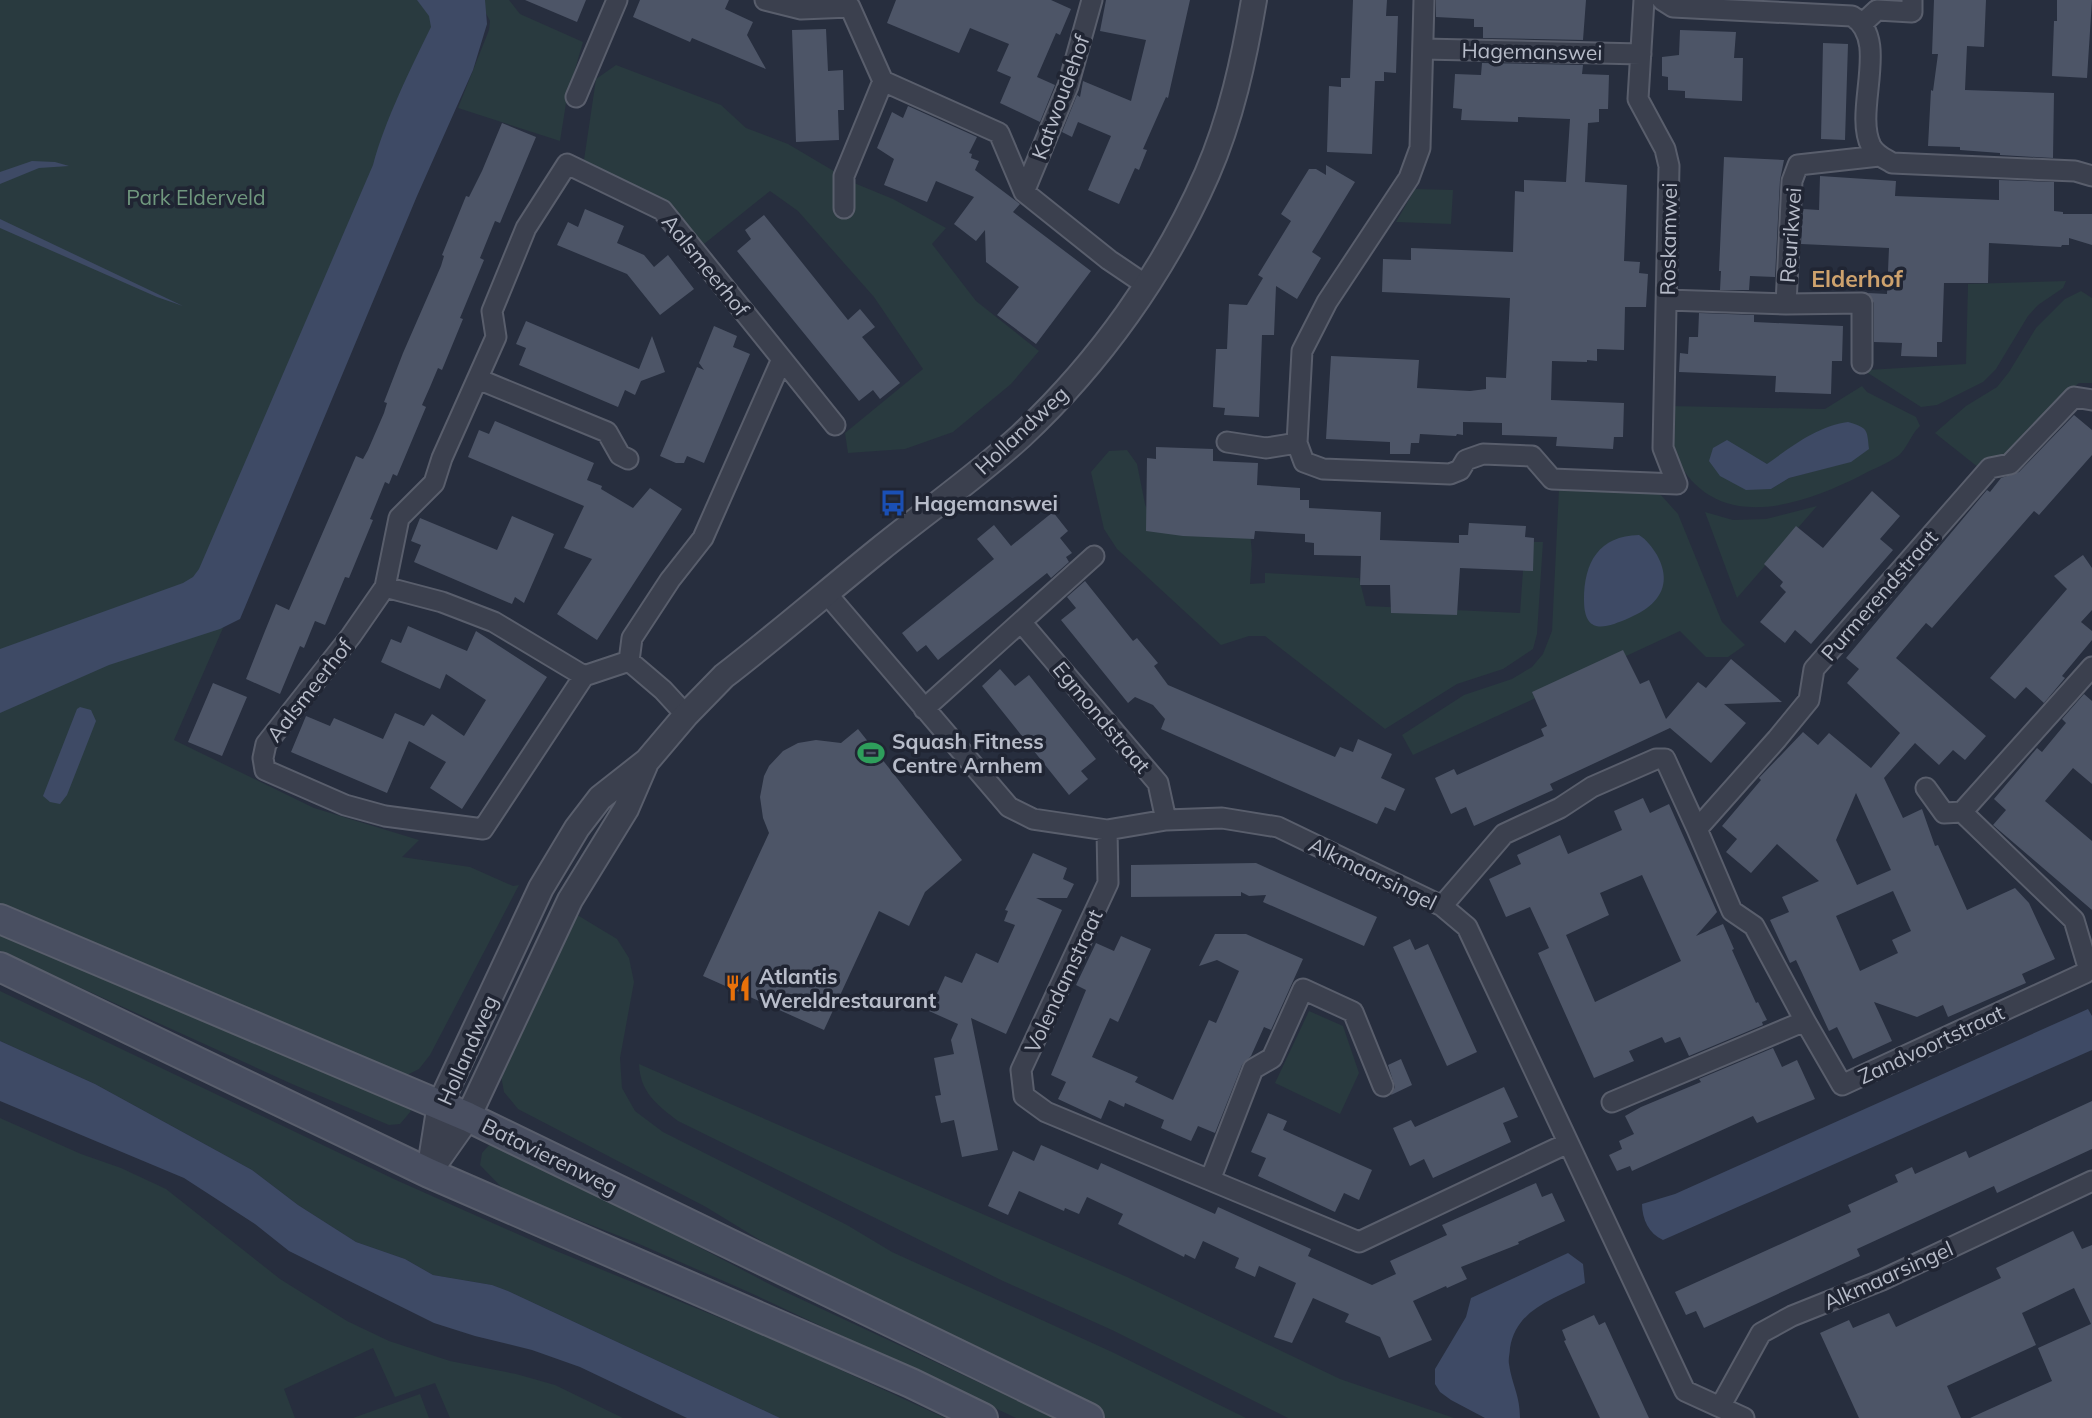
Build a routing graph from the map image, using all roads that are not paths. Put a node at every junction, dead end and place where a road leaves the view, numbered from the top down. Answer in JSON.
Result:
{"nodes":[{"id":1,"x":617,"y":0,"type":"edge"},
{"id":2,"x":765,"y":0,"type":"edge"},
{"id":3,"x":1092,"y":0,"type":"edge"},
{"id":4,"x":1254,"y":0,"type":"edge"},
{"id":5,"x":1424,"y":0,"type":"edge"},
{"id":6,"x":1644,"y":0,"type":"edge"},
{"id":7,"x":1662,"y":0,"type":"edge"},
{"id":8,"x":1912,"y":0,"type":"edge"},
{"id":9,"x":851,"y":4,"type":"edge"},
{"id":10,"x":1863,"y":23,"type":"junction"},
{"id":11,"x":1423,"y":49,"type":"junction"},
{"id":12,"x":1641,"y":54,"type":"junction"},
{"id":13,"x":883,"y":81,"type":"junction"},
{"id":14,"x":576,"y":97,"type":"dead end"},
{"id":15,"x":1879,"y":156,"type":"junction"},
{"id":16,"x":2092,"y":176,"type":"edge"},
{"id":17,"x":1024,"y":192,"type":"junction"},
{"id":18,"x":844,"y":208,"type":"dead end"},
{"id":19,"x":1146,"y":285,"type":"junction"},
{"id":20,"x":1667,"y":300,"type":"junction"},
{"id":21,"x":1786,"y":304,"type":"junction"},
{"id":22,"x":782,"y":359,"type":"junction"},
{"id":23,"x":1862,"y":363,"type":"dead end"},
{"id":24,"x":478,"y":379,"type":"junction"},
{"id":25,"x":2092,"y":400,"type":"edge"},
{"id":26,"x":835,"y":425,"type":"dead end"},
{"id":27,"x":1227,"y":442,"type":"dead end"},
{"id":28,"x":1297,"y":443,"type":"junction"},
{"id":29,"x":628,"y":460,"type":"dead end"},
{"id":30,"x":1094,"y":556,"type":"dead end"},
{"id":31,"x":385,"y":587,"type":"junction"},
{"id":32,"x":827,"y":594,"type":"junction"},
{"id":33,"x":1021,"y":622,"type":"junction"},
{"id":34,"x":629,"y":661,"type":"junction"},
{"id":35,"x":2092,"y":667,"type":"edge"},
{"id":36,"x":584,"y":676,"type":"junction"},
{"id":37,"x":924,"y":709,"type":"junction"},
{"id":38,"x":686,"y":715,"type":"junction"},
{"id":39,"x":647,"y":761,"type":"junction"},
{"id":40,"x":1926,"y":788,"type":"dead end"},
{"id":41,"x":1962,"y":812,"type":"junction"},
{"id":42,"x":1166,"y":820,"type":"junction"},
{"id":43,"x":1697,"y":829,"type":"junction"},
{"id":44,"x":1107,"y":830,"type":"junction"},
{"id":45,"x":1442,"y":906,"type":"junction"},
{"id":46,"x":0,"y":919,"type":"edge"},
{"id":47,"x":0,"y":967,"type":"edge"},
{"id":48,"x":1805,"y":1021,"type":"junction"},
{"id":49,"x":1383,"y":1086,"type":"dead end"},
{"id":50,"x":1612,"y":1102,"type":"dead end"},
{"id":51,"x":440,"y":1104,"type":"junction"},
{"id":52,"x":468,"y":1117,"type":"junction"},
{"id":53,"x":1568,"y":1143,"type":"junction"},
{"id":54,"x":429,"y":1173,"type":"junction"},
{"id":55,"x":1210,"y":1180,"type":"junction"},
{"id":56,"x":2092,"y":1181,"type":"edge"},
{"id":57,"x":1720,"y":1407,"type":"junction"},
{"id":58,"x":983,"y":1418,"type":"edge"},
{"id":59,"x":1089,"y":1418,"type":"edge"},
{"id":60,"x":1744,"y":1418,"type":"edge"}],
"edges":[{"from":1,"to":14,"type":"street"},
{"from":2,"to":9,"type":"street"},
{"from":3,"to":17,"type":"street","name":"Katwoudehof"},
{"from":4,"to":19,"type":"street","name":"Hollandweg"},
{"from":5,"to":11,"type":"street"},
{"from":6,"to":12,"type":"street","name":"Roskamwei"},
{"from":7,"to":10,"type":"street"},
{"from":8,"to":10,"type":"street"},
{"from":9,"to":13,"type":"street"},
{"from":10,"to":15,"type":"street"},
{"from":11,"to":12,"type":"street","name":"Hagemanswei"},
{"from":11,"to":28,"type":"street"},
{"from":12,"to":20,"type":"street","name":"Roskamwei"},
{"from":13,"to":17,"type":"street","name":"Katwoudehof"},
{"from":13,"to":18,"type":"street"},
{"from":15,"to":16,"type":"street","name":"Reurikwei"},
{"from":15,"to":21,"type":"street","name":"Reurikwei"},
{"from":17,"to":19,"type":"street","name":"Katwoudehof"},
{"from":19,"to":32,"type":"street","name":"Hollandweg"},
{"from":20,"to":21,"type":"street"},
{"from":20,"to":28,"type":"street","name":"Roskamwei"},
{"from":21,"to":23,"type":"street"},
{"from":22,"to":24,"type":"street","name":"Aalsmeerhof"},
{"from":22,"to":26,"type":"street","name":"Aalsmeerhof"},
{"from":22,"to":34,"type":"street"},
{"from":24,"to":29,"type":"street"},
{"from":24,"to":31,"type":"street","name":"Aalsmeerhof"},
{"from":25,"to":43,"type":"street","name":"Purmerendstraat"},
{"from":27,"to":28,"type":"street"},
{"from":30,"to":33,"type":"street"},
{"from":31,"to":36,"type":"street"},
{"from":31,"to":36,"type":"street","name":"Aalsmeerhof"},
{"from":32,"to":37,"type":"street","name":"Alkmaarsingel"},
{"from":32,"to":38,"type":"street","name":"Hollandweg"},
{"from":33,"to":37,"type":"street"},
{"from":33,"to":42,"type":"street","name":"Egmondstraat"},
{"from":34,"to":36,"type":"street"},
{"from":34,"to":38,"type":"street"},
{"from":35,"to":41,"type":"street"},
{"from":37,"to":44,"type":"street","name":"Alkmaarsingel"},
{"from":38,"to":39,"type":"street","name":"Hollandweg"},
{"from":39,"to":51,"type":"street","name":"Hollandweg"},
{"from":39,"to":52,"type":"street","name":"Hollandweg"},
{"from":40,"to":41,"type":"street","name":"Zandvoortstraat"},
{"from":41,"to":48,"type":"street","name":"Zandvoortstraat"},
{"from":42,"to":44,"type":"street","name":"Alkmaarsingel"},
{"from":42,"to":45,"type":"street","name":"Alkmaarsingel"},
{"from":43,"to":45,"type":"street"},
{"from":43,"to":48,"type":"street"},
{"from":44,"to":55,"type":"street","name":"Volendamstraat"},
{"from":45,"to":53,"type":"street","name":"Alkmaarsingel"},
{"from":46,"to":51,"type":"main road","name":"Batavierenweg"},
{"from":47,"to":54,"type":"main road"},
{"from":48,"to":50,"type":"street"},
{"from":49,"to":55,"type":"street"},
{"from":51,"to":52,"type":"main road","name":"Batavierenweg"},
{"from":51,"to":54,"type":"street","name":"Hollandweg"},
{"from":52,"to":54,"type":"street","name":"Hollandweg"},
{"from":52,"to":59,"type":"main road","name":"Batavierenweg"},
{"from":53,"to":55,"type":"street","name":"Volendamstraat"},
{"from":53,"to":57,"type":"street","name":"Alkmaarsingel"},
{"from":54,"to":58,"type":"main road"},
{"from":56,"to":57,"type":"street","name":"Alkmaarsingel"},
{"from":57,"to":60,"type":"street","name":"Alkmaarsingel"}]}
